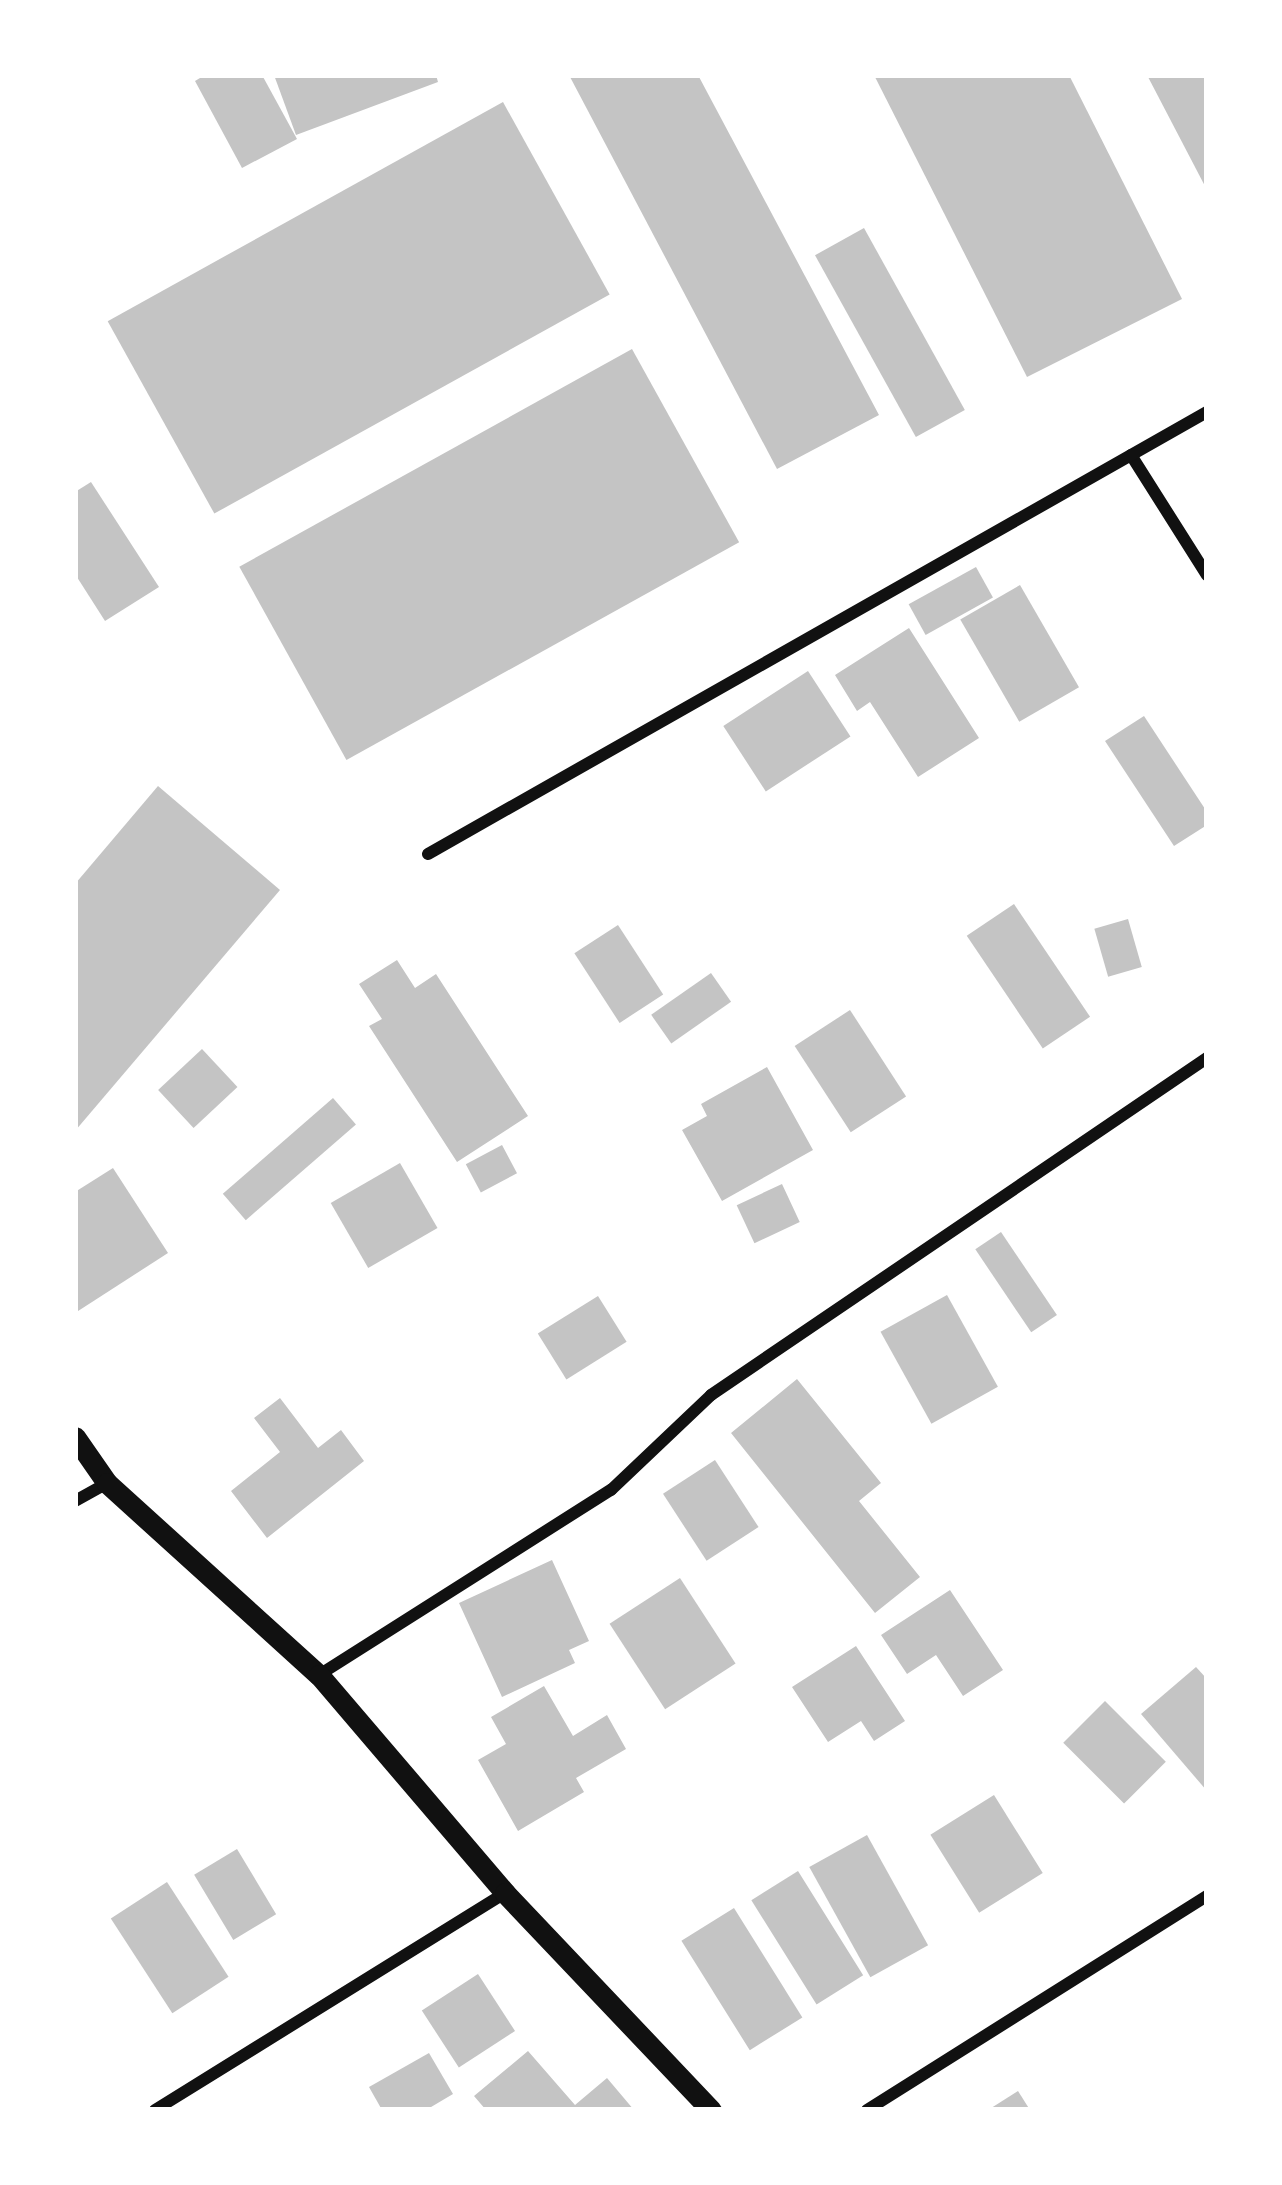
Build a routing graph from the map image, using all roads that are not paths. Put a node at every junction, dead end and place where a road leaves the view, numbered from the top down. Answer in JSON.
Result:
{"nodes":[{"id":1,"x":1207,"y":412,"type":"edge"},
{"id":2,"x":1131,"y":455,"type":"junction"},
{"id":3,"x":1207,"y":575,"type":"edge"},
{"id":4,"x":428,"y":854,"type":"dead end"},
{"id":5,"x":1207,"y":1058,"type":"edge"},
{"id":6,"x":75,"y":1437,"type":"edge"},
{"id":7,"x":107,"y":1483,"type":"junction"},
{"id":8,"x":75,"y":1501,"type":"edge"},
{"id":9,"x":319,"y":1675,"type":"junction"},
{"id":10,"x":505,"y":1893,"type":"junction"},
{"id":11,"x":1207,"y":1896,"type":"edge"},
{"id":12,"x":155,"y":2110,"type":"edge"},
{"id":13,"x":711,"y":2110,"type":"edge"},
{"id":14,"x":867,"y":2110,"type":"edge"}],
"edges":[{"from":1,"to":2,"type":"street"},
{"from":2,"to":3,"type":"street"},
{"from":2,"to":4,"type":"street"},
{"from":5,"to":9,"type":"street"},
{"from":6,"to":7,"type":"street"},
{"from":7,"to":8,"type":"street"},
{"from":7,"to":9,"type":"street"},
{"from":9,"to":10,"type":"street"},
{"from":10,"to":12,"type":"street"},
{"from":10,"to":13,"type":"street"},
{"from":11,"to":14,"type":"street"}]}
